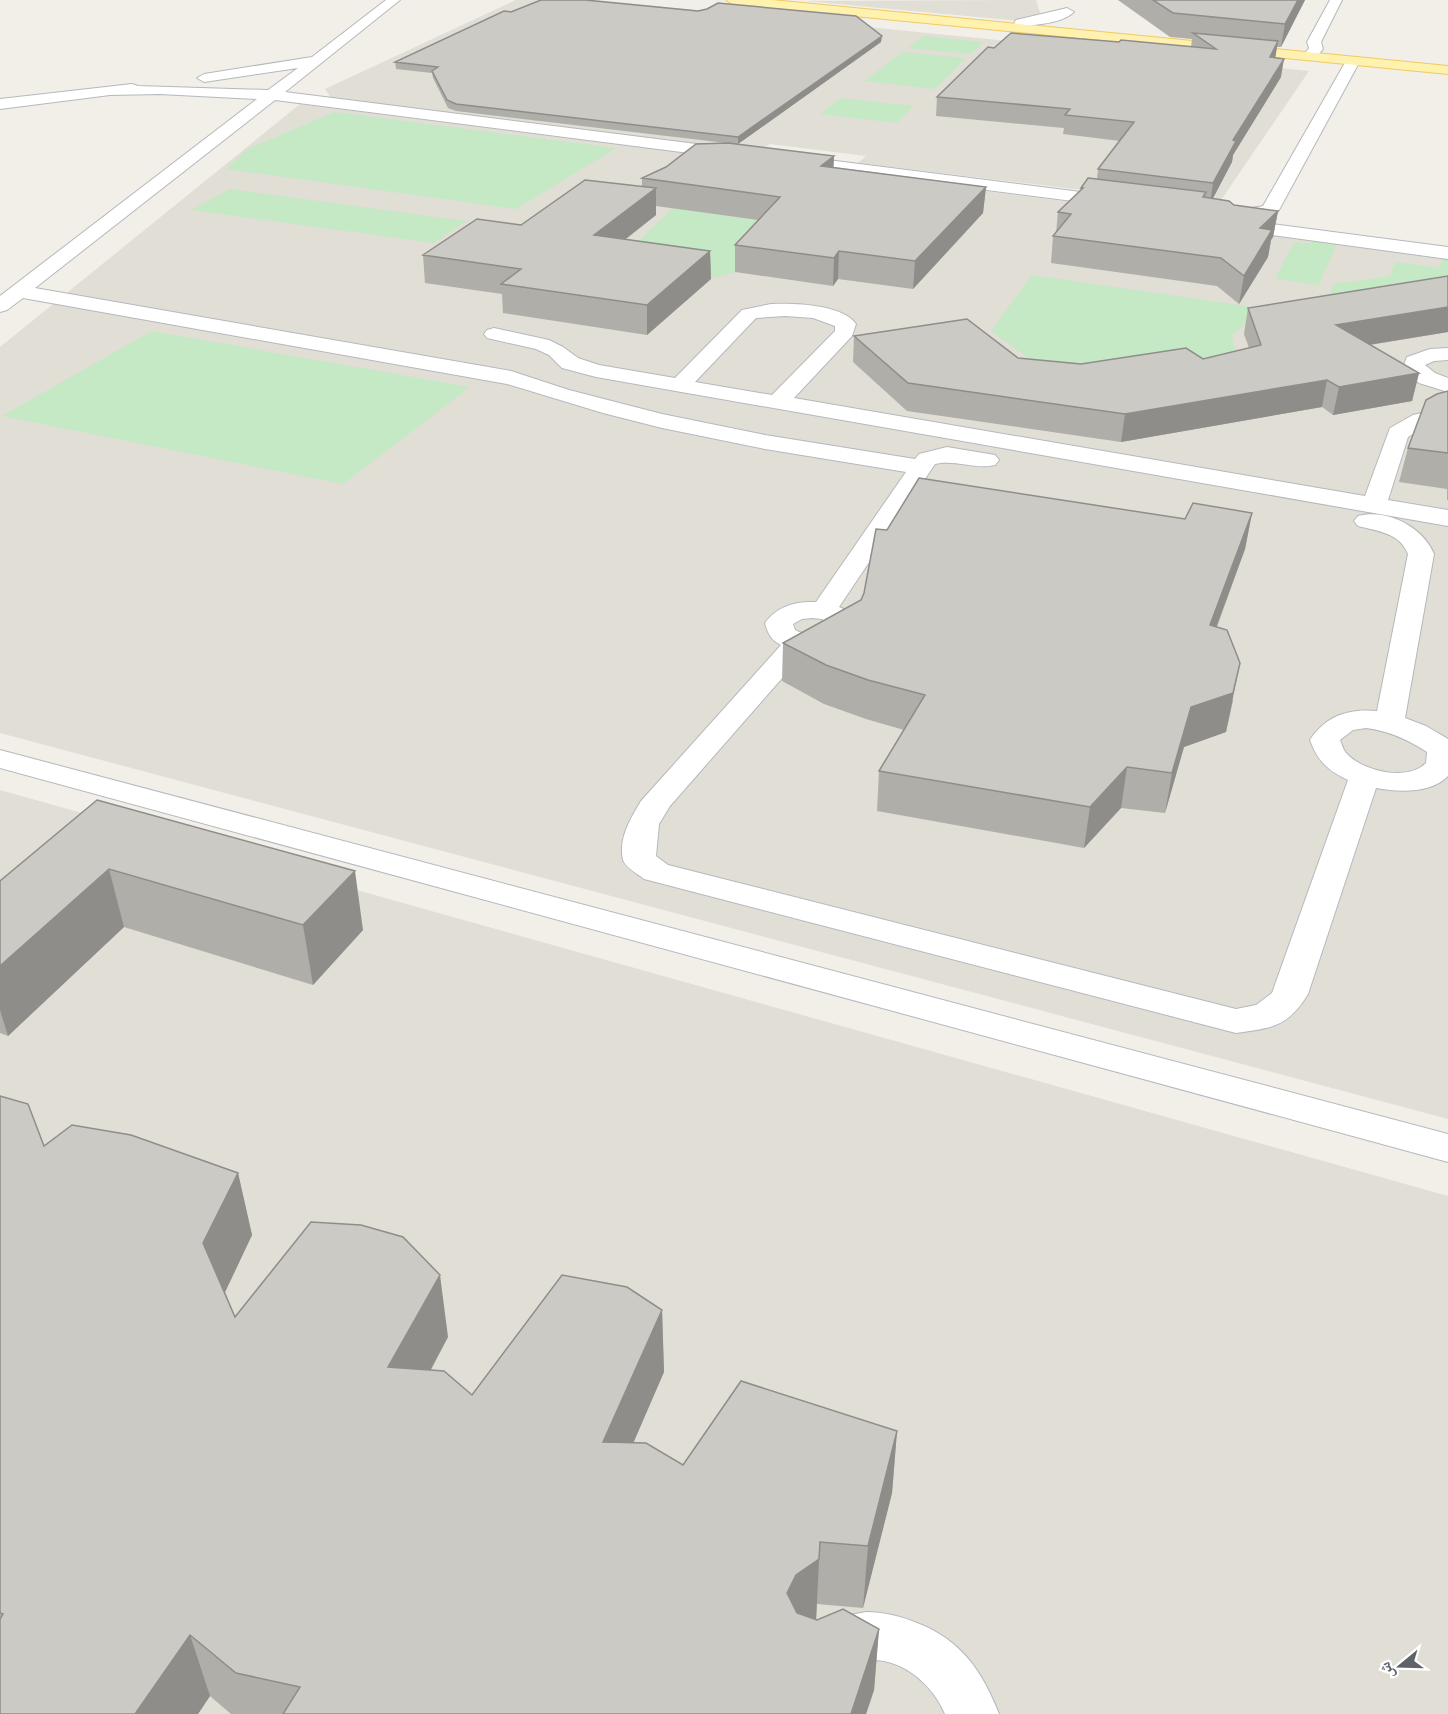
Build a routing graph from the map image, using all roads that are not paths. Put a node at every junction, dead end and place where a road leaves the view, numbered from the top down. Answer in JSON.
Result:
{"nodes":[{"id":1,"x":394,"y":0,"type":"edge"},
{"id":2,"x":732,"y":0,"type":"edge"},
{"id":3,"x":779,"y":0,"type":"edge"},
{"id":4,"x":1336,"y":0,"type":"edge"},
{"id":5,"x":1064,"y":6,"type":"edge"},
{"id":6,"x":1022,"y":23,"type":"junction"},
{"id":7,"x":1082,"y":31,"type":"junction"},
{"id":8,"x":1288,"y":50,"type":"joint"},
{"id":9,"x":1312,"y":50,"type":"junction"},
{"id":10,"x":1353,"y":60,"type":"junction"},
{"id":11,"x":316,"y":61,"type":"junction"},
{"id":12,"x":1448,"y":68,"type":"edge"},
{"id":13,"x":112,"y":91,"type":"junction"},
{"id":14,"x":272,"y":95,"type":"junction"},
{"id":15,"x":0,"y":104,"type":"edge"},
{"id":16,"x":762,"y":162,"type":"junction"},
{"id":17,"x":683,"y":168,"type":"edge"},
{"id":18,"x":1448,"y":253,"type":"edge"},
{"id":19,"x":19,"y":291,"type":"junction"},
{"id":20,"x":0,"y":306,"type":"edge"},
{"id":21,"x":494,"y":334,"type":"dead end"},
{"id":22,"x":1448,"y":354,"type":"edge"},
{"id":23,"x":1447,"y":385,"type":"edge"},
{"id":24,"x":679,"y":386,"type":"junction"},
{"id":25,"x":777,"y":403,"type":"junction"},
{"id":26,"x":1448,"y":414,"type":"edge"},
{"id":27,"x":920,"y":467,"type":"junction"},
{"id":28,"x":1374,"y":505,"type":"junction"},
{"id":29,"x":1448,"y":518,"type":"edge"},
{"id":30,"x":1390,"y":721,"type":"junction"},
{"id":31,"x":0,"y":759,"type":"edge"},
{"id":32,"x":1442,"y":762,"type":"edge"},
{"id":33,"x":1365,"y":776,"type":"junction"},
{"id":34,"x":1448,"y":1148,"type":"edge"},
{"id":35,"x":813,"y":1655,"type":"edge"},
{"id":36,"x":972,"y":1714,"type":"edge"}],
"edges":[{"from":1,"to":11,"type":"street"},
{"from":2,"to":7,"type":"main road"},
{"from":3,"to":6,"type":"main road"},
{"from":4,"to":9,"type":"street"},
{"from":5,"to":6,"type":"street"},
{"from":5,"to":7,"type":"street"},
{"from":6,"to":7,"type":"main road"},
{"from":7,"to":8,"type":"main road"},
{"from":7,"to":9,"type":"main road"},
{"from":8,"to":9,"type":"street"},
{"from":9,"to":10,"type":"main road"},
{"from":9,"to":12,"type":"main road"},
{"from":10,"to":12,"type":"main road"},
{"from":10,"to":18,"type":"street"},
{"from":11,"to":13,"type":"street"},
{"from":11,"to":14,"type":"street"},
{"from":13,"to":14,"type":"street"},
{"from":13,"to":15,"type":"street"},
{"from":14,"to":16,"type":"street"},
{"from":14,"to":19,"type":"street"},
{"from":16,"to":16,"type":"street"},
{"from":16,"to":17,"type":"street"},
{"from":19,"to":20,"type":"street"},
{"from":19,"to":27,"type":"street"},
{"from":21,"to":24,"type":"street"},
{"from":22,"to":23,"type":"street"},
{"from":24,"to":25,"type":"street"},
{"from":24,"to":25,"type":"street"},
{"from":25,"to":28,"type":"street"},
{"from":26,"to":28,"type":"street"},
{"from":27,"to":30,"type":"street"},
{"from":27,"to":33,"type":"street"},
{"from":28,"to":29,"type":"street"},
{"from":30,"to":32,"type":"street"},
{"from":30,"to":33,"type":"street"},
{"from":31,"to":34,"type":"street"},
{"from":32,"to":33,"type":"street"},
{"from":35,"to":36,"type":"street"}]}
